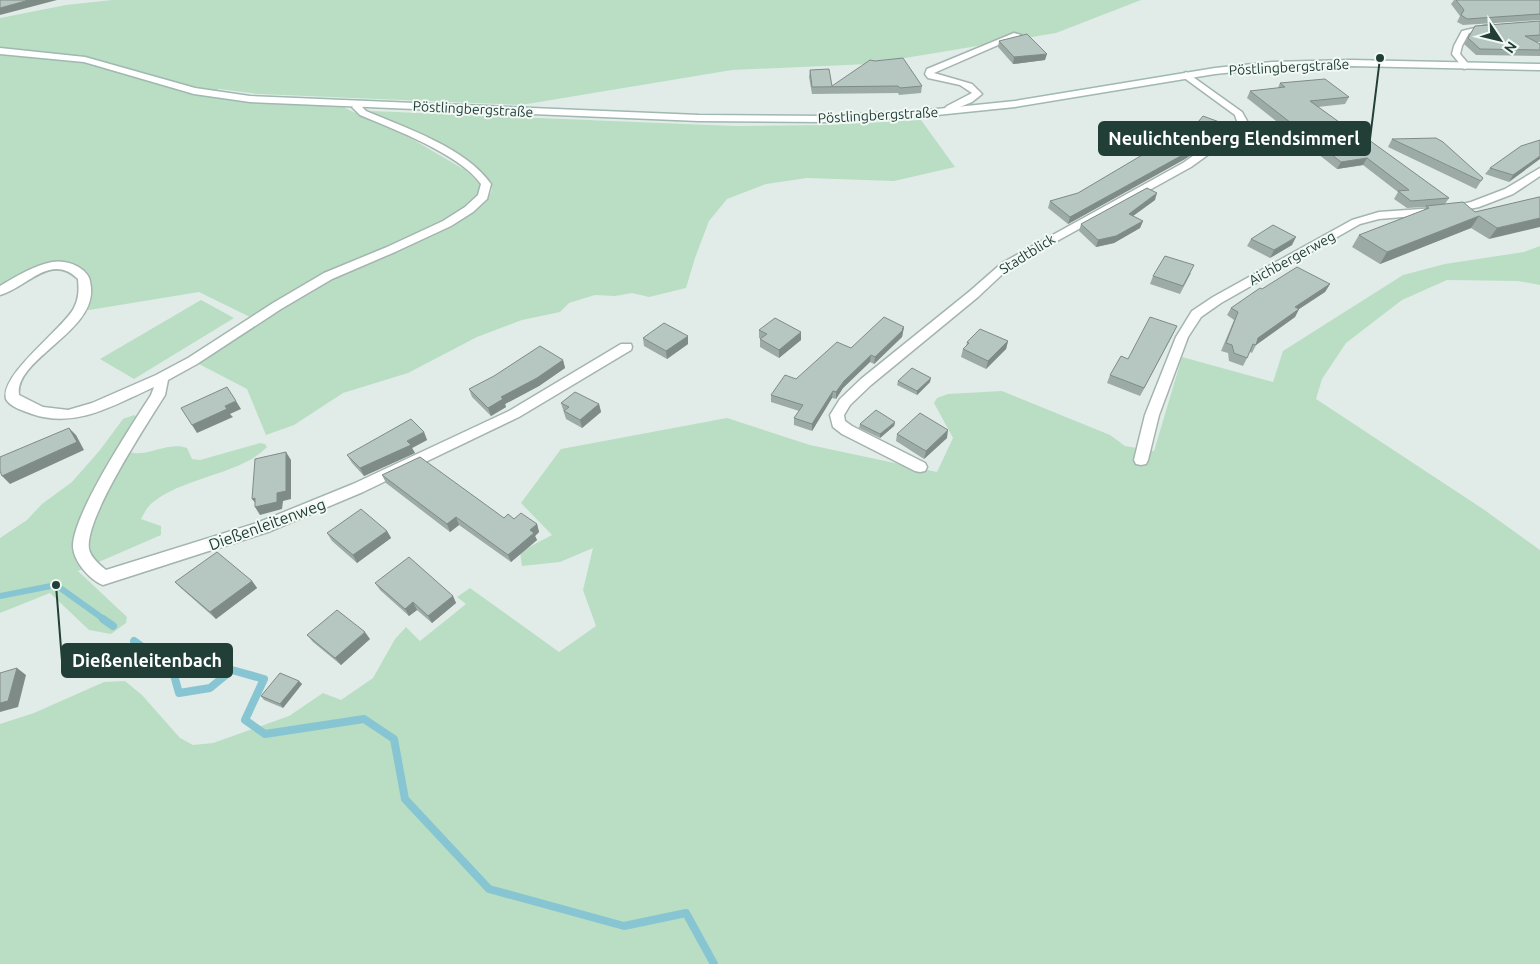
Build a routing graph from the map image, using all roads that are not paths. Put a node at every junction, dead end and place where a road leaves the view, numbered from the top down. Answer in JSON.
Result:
{"nodes":[{"id":1,"x":1499,"y":26,"type":"edge"},
{"id":2,"x":1017,"y":35,"type":"edge"},
{"id":3,"x":0,"y":51,"type":"edge"},
{"id":4,"x":1467,"y":67,"type":"junction"},
{"id":5,"x":1540,"y":67,"type":"edge"},
{"id":6,"x":1188,"y":77,"type":"junction"},
{"id":7,"x":360,"y":104,"type":"junction"},
{"id":8,"x":951,"y":111,"type":"junction"},
{"id":9,"x":1540,"y":171,"type":"edge"},
{"id":10,"x":0,"y":291,"type":"edge"},
{"id":11,"x":626,"y":347,"type":"dead end"},
{"id":12,"x":161,"y":378,"type":"junction"},
{"id":13,"x":1141,"y":460,"type":"dead end"},
{"id":14,"x":920,"y":467,"type":"dead end"}],
"edges":[{"from":1,"to":4,"type":"street"},
{"from":2,"to":8,"type":"street","name":"Pöstlingbergstraße"},
{"from":3,"to":7,"type":"street","name":"Pöstlingbergstraße"},
{"from":4,"to":5,"type":"street","name":"Pöstlingbergstraße"},
{"from":4,"to":6,"type":"street","name":"Pöstlingbergstraße"},
{"from":6,"to":8,"type":"street","name":"Pöstlingbergstraße"},
{"from":6,"to":14,"type":"street","name":"Stadtblick"},
{"from":7,"to":8,"type":"street","name":"Pöstlingbergstraße"},
{"from":7,"to":12,"type":"street"},
{"from":9,"to":13,"type":"street","name":"Aichbergerweg"},
{"from":10,"to":12,"type":"street"},
{"from":11,"to":12,"type":"street","name":"Dießenleitenweg"}]}
